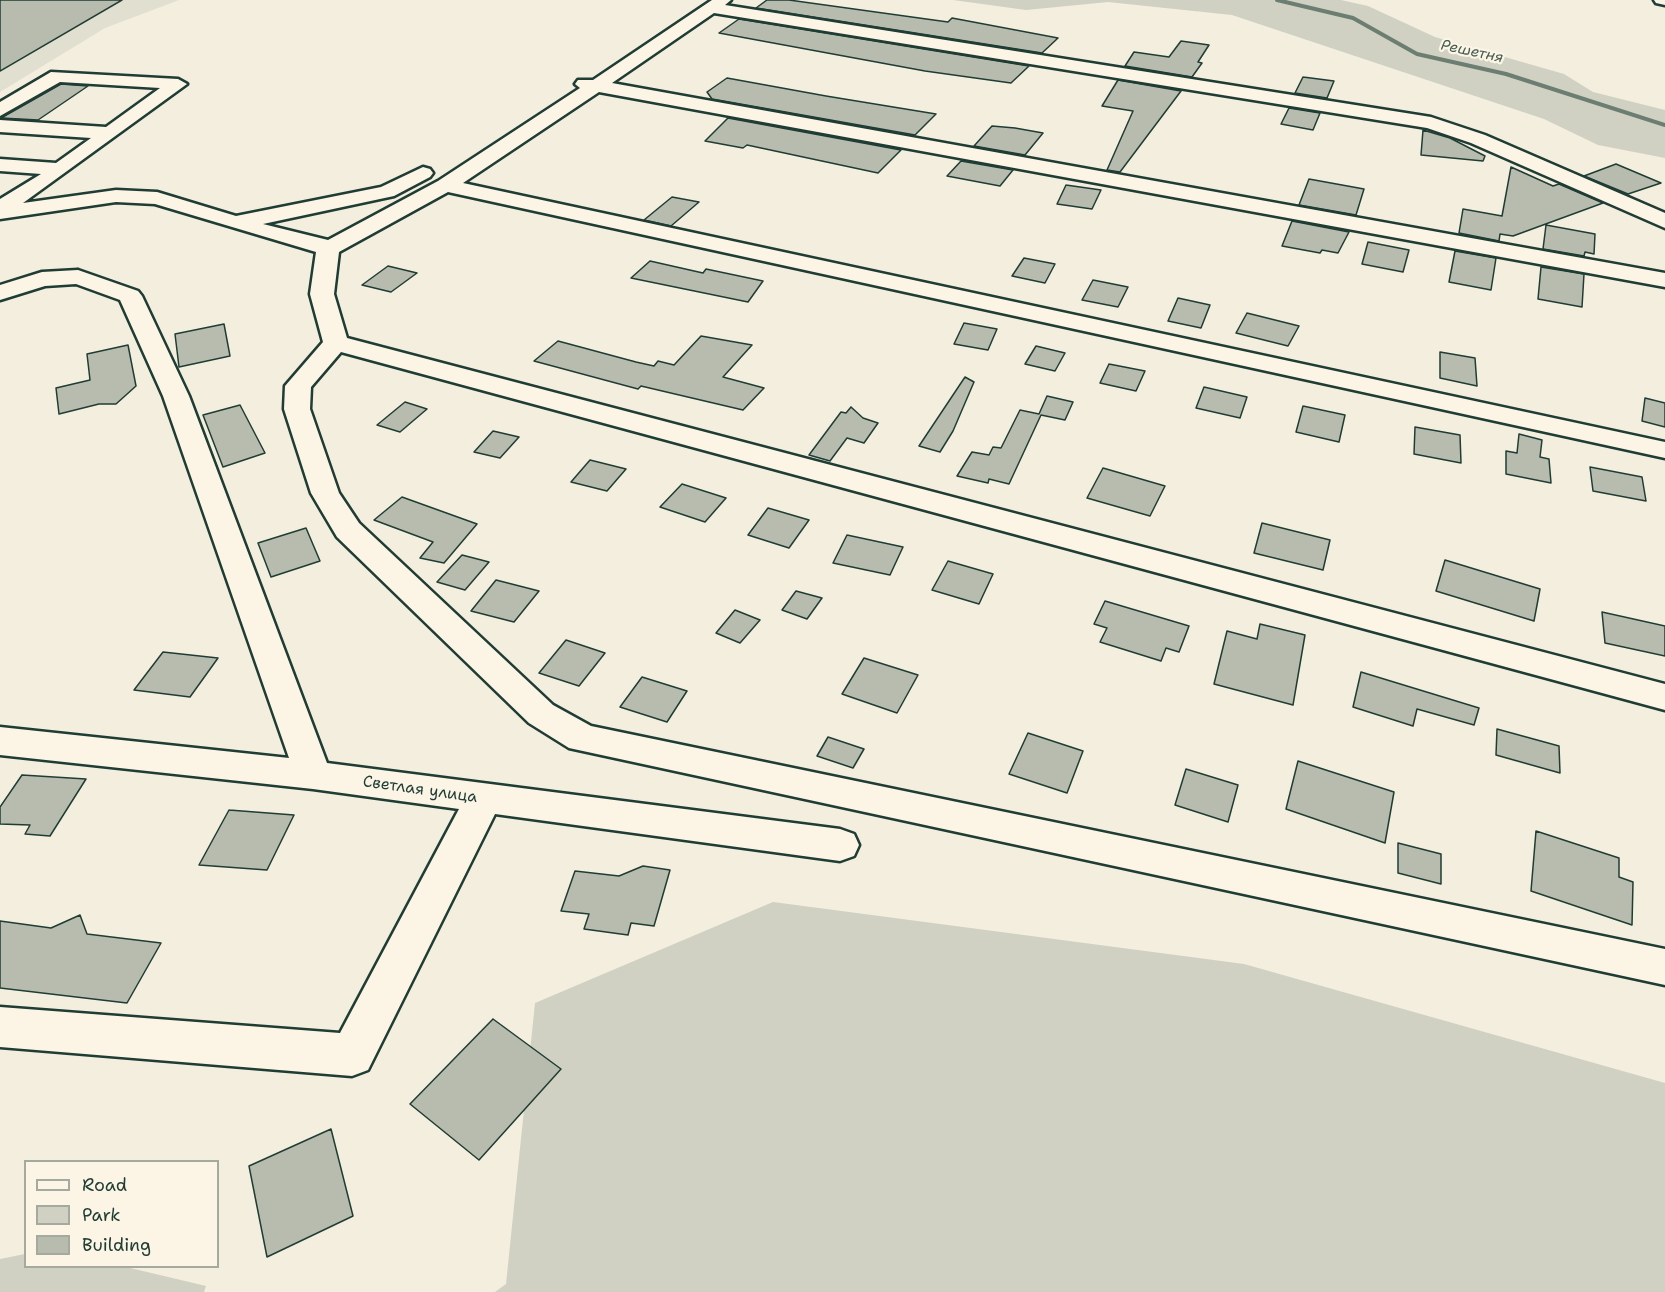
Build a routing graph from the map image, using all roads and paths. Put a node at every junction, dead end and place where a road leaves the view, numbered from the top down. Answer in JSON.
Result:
{"nodes":[{"id":1,"x":717,"y":4,"type":"edge"},
{"id":2,"x":596,"y":86,"type":"junction"},
{"id":3,"x":0,"y":110,"type":"edge"},
{"id":4,"x":0,"y":126,"type":"edge"},
{"id":5,"x":110,"y":133,"type":"junction"},
{"id":6,"x":0,"y":165,"type":"edge"},
{"id":7,"x":60,"y":169,"type":"junction"},
{"id":8,"x":443,"y":170,"type":"junction"},
{"id":9,"x":0,"y":208,"type":"edge"},
{"id":10,"x":0,"y":213,"type":"edge"},
{"id":11,"x":1665,"y":221,"type":"edge"},
{"id":12,"x":235,"y":223,"type":"junction"},
{"id":13,"x":324,"y":247,"type":"junction"},
{"id":14,"x":1665,"y":279,"type":"edge"},
{"id":15,"x":0,"y":293,"type":"edge"},
{"id":16,"x":336,"y":343,"type":"junction"},
{"id":17,"x":1665,"y":450,"type":"edge"},
{"id":18,"x":1665,"y":697,"type":"edge"},
{"id":19,"x":0,"y":741,"type":"edge"},
{"id":20,"x":313,"y":776,"type":"junction"},
{"id":21,"x":483,"y":798,"type":"junction"},
{"id":22,"x":840,"y":845,"type":"dead end"},
{"id":23,"x":1665,"y":967,"type":"edge"},
{"id":24,"x":0,"y":1027,"type":"edge"}],
"edges":[{"from":1,"to":2,"type":"street"},
{"from":1,"to":11,"type":"street"},
{"from":2,"to":8,"type":"street"},
{"from":2,"to":14,"type":"street"},
{"from":3,"to":5,"type":"street"},
{"from":4,"to":5,"type":"street"},
{"from":5,"to":7,"type":"street"},
{"from":6,"to":7,"type":"street"},
{"from":7,"to":9,"type":"street"},
{"from":8,"to":12,"type":"street"},
{"from":8,"to":13,"type":"street"},
{"from":8,"to":17,"type":"street"},
{"from":10,"to":12,"type":"street"},
{"from":12,"to":13,"type":"street"},
{"from":13,"to":16,"type":"street"},
{"from":15,"to":20,"type":"street"},
{"from":16,"to":18,"type":"street"},
{"from":16,"to":23,"type":"street"},
{"from":19,"to":20,"type":"street","name":"Светлая улица"},
{"from":20,"to":21,"type":"street","name":"Светлая улица"},
{"from":21,"to":22,"type":"street","name":"Светлая улица"},
{"from":21,"to":24,"type":"street"}]}
